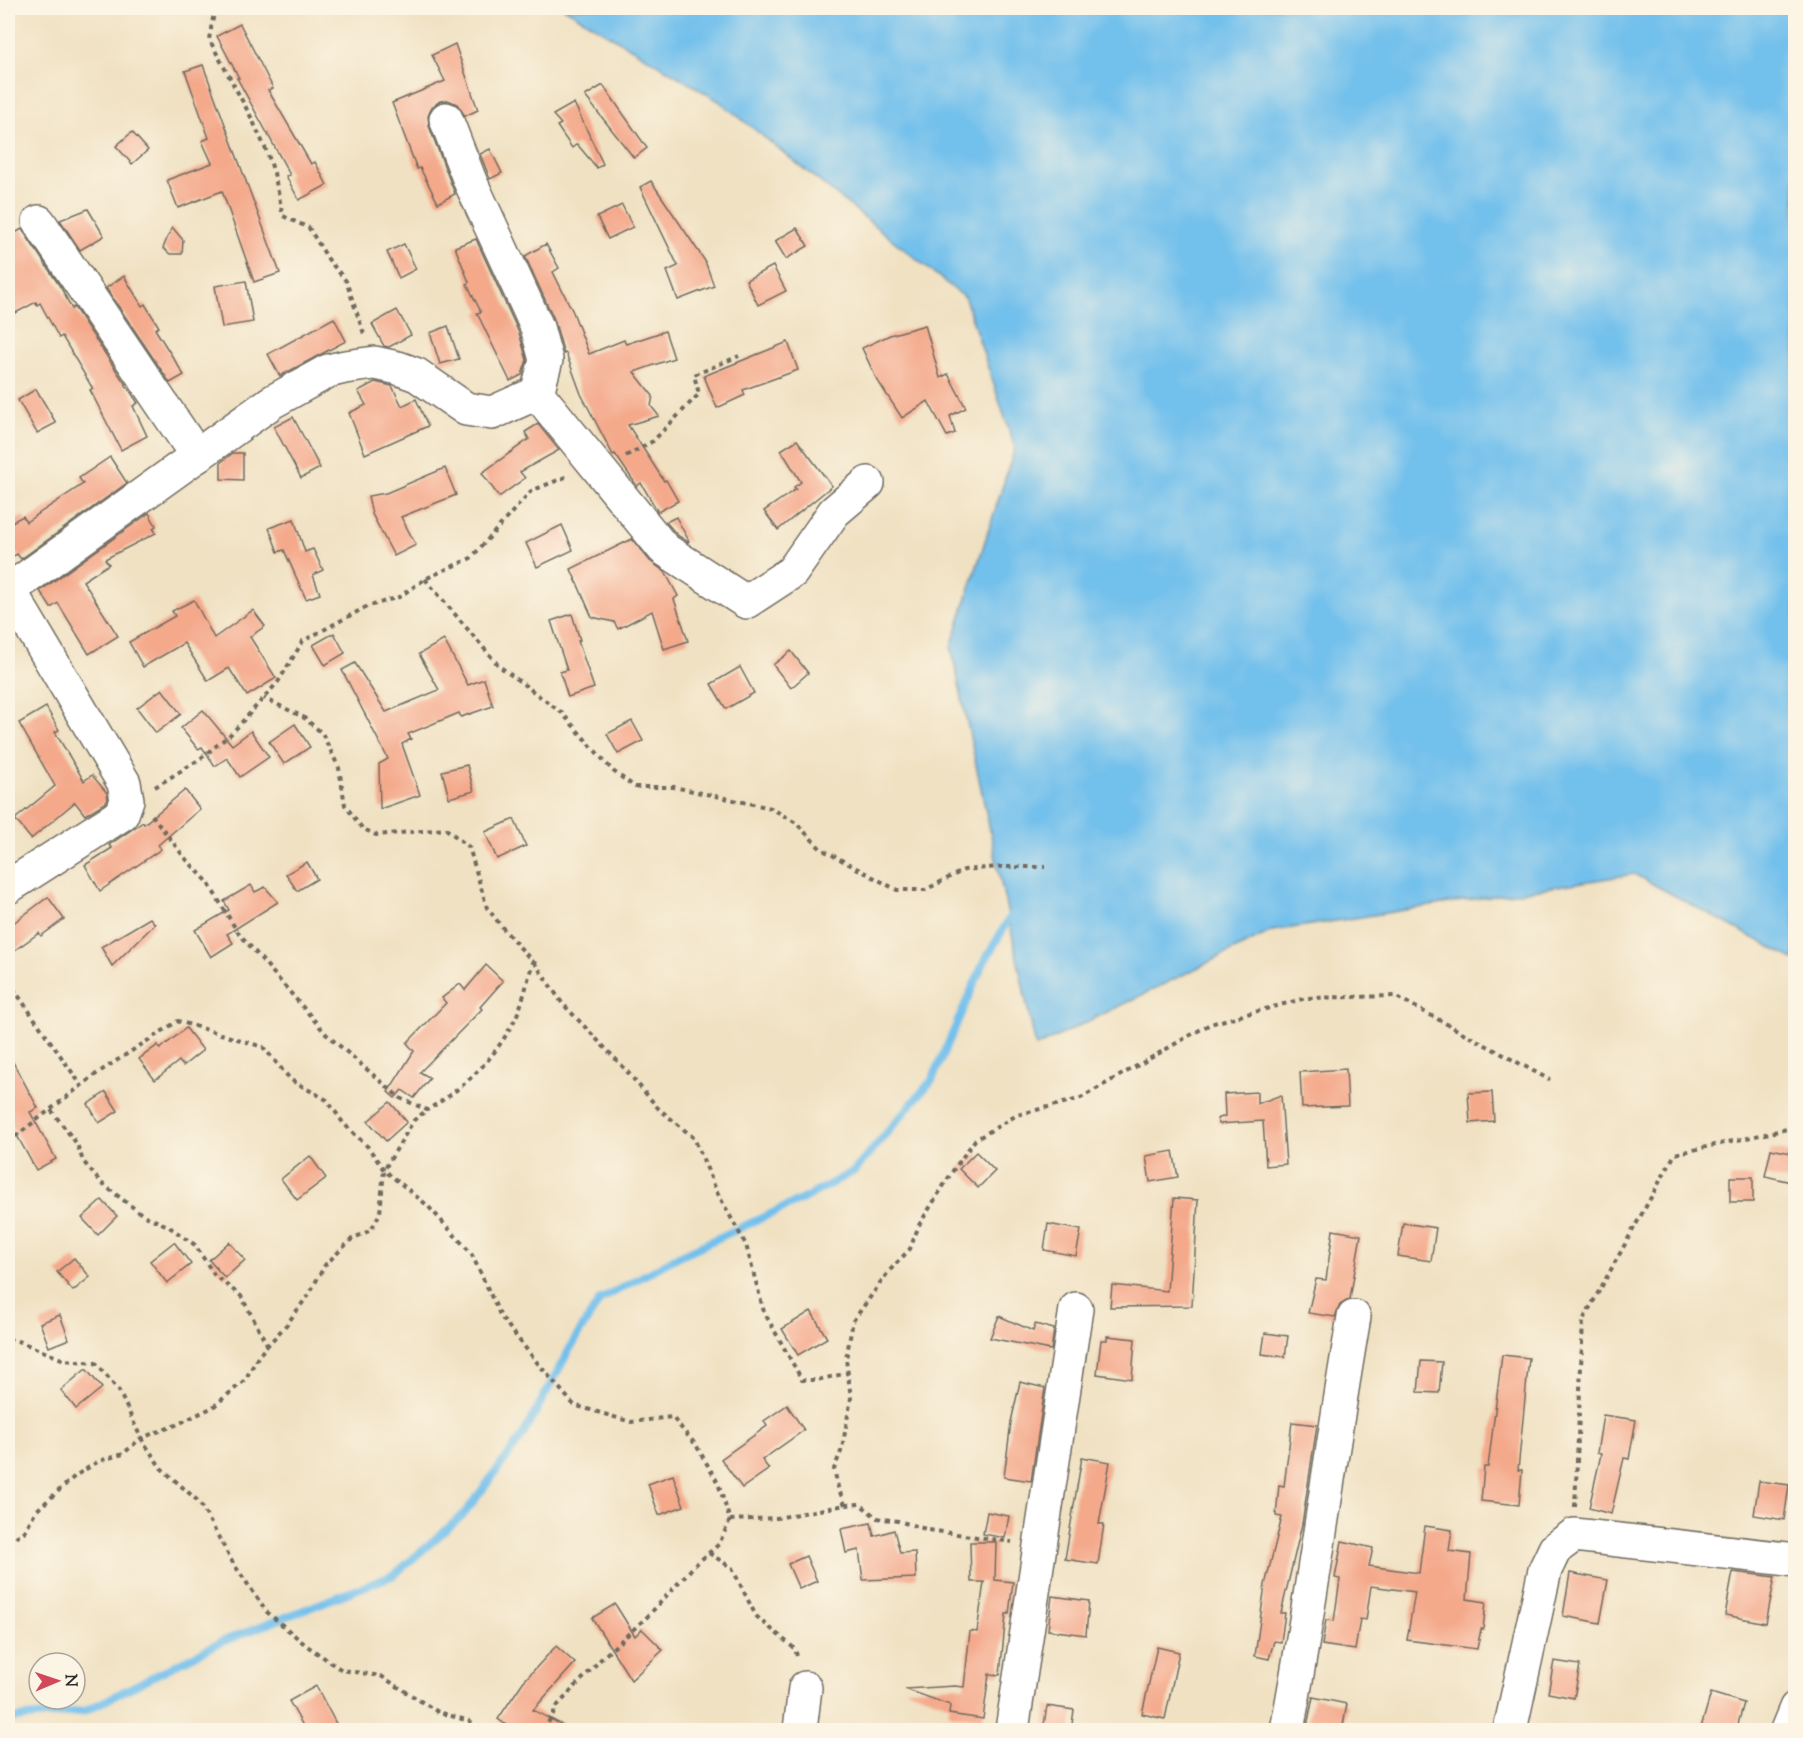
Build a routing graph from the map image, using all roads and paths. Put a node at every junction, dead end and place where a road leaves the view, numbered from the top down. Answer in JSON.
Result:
{"nodes":[{"id":1,"x":215,"y":8,"type":"edge"},
{"id":2,"x":446,"y":119,"type":"dead end"},
{"id":3,"x":39,"y":222,"type":"dead end"},
{"id":4,"x":739,"y":356,"type":"dead end"},
{"id":5,"x":375,"y":363,"type":"junction"},
{"id":6,"x":537,"y":393,"type":"junction"},
{"id":7,"x":197,"y":456,"type":"junction"},
{"id":8,"x":596,"y":466,"type":"junction"},
{"id":9,"x":868,"y":483,"type":"dead end"},
{"id":10,"x":425,"y":579,"type":"junction"},
{"id":11,"x":8,"y":590,"type":"edge"},
{"id":12,"x":264,"y":698,"type":"junction"},
{"id":13,"x":132,"y":798,"type":"junction"},
{"id":14,"x":1045,"y":867,"type":"dead end"},
{"id":15,"x":8,"y":887,"type":"edge"},
{"id":16,"x":533,"y":962,"type":"junction"},
{"id":17,"x":8,"y":981,"type":"edge"},
{"id":18,"x":1550,"y":1080,"type":"dead end"},
{"id":19,"x":81,"y":1085,"type":"junction"},
{"id":20,"x":51,"y":1110,"type":"junction"},
{"id":21,"x":427,"y":1110,"type":"junction"},
{"id":22,"x":1796,"y":1127,"type":"edge"},
{"id":23,"x":8,"y":1142,"type":"edge"},
{"id":24,"x":384,"y":1170,"type":"junction"},
{"id":25,"x":1076,"y":1309,"type":"dead end"},
{"id":26,"x":1354,"y":1317,"type":"dead end"},
{"id":27,"x":8,"y":1339,"type":"edge"},
{"id":28,"x":268,"y":1346,"type":"junction"},
{"id":29,"x":848,"y":1373,"type":"junction"},
{"id":30,"x":141,"y":1438,"type":"junction"},
{"id":31,"x":845,"y":1505,"type":"junction"},
{"id":32,"x":730,"y":1520,"type":"junction"},
{"id":33,"x":1574,"y":1535,"type":"junction"},
{"id":34,"x":8,"y":1542,"type":"edge"},
{"id":35,"x":1014,"y":1543,"type":"dead end"},
{"id":36,"x":710,"y":1552,"type":"junction"},
{"id":37,"x":1796,"y":1560,"type":"edge"},
{"id":38,"x":805,"y":1688,"type":"joint"},
{"id":39,"x":1796,"y":1708,"type":"edge"},
{"id":40,"x":480,"y":1731,"type":"edge"},
{"id":41,"x":544,"y":1731,"type":"edge"},
{"id":42,"x":800,"y":1731,"type":"edge"},
{"id":43,"x":1012,"y":1731,"type":"edge"},
{"id":44,"x":1287,"y":1731,"type":"edge"},
{"id":45,"x":1510,"y":1731,"type":"edge"},
{"id":46,"x":1787,"y":1731,"type":"edge"}],
"edges":[{"from":1,"to":5,"type":"path"},
{"from":2,"to":6,"type":"street"},
{"from":3,"to":7,"type":"street"},
{"from":4,"to":8,"type":"path"},
{"from":5,"to":6,"type":"street"},
{"from":5,"to":7,"type":"street"},
{"from":6,"to":8,"type":"street"},
{"from":7,"to":11,"type":"street"},
{"from":8,"to":9,"type":"street"},
{"from":8,"to":10,"type":"path"},
{"from":10,"to":12,"type":"path"},
{"from":10,"to":14,"type":"path"},
{"from":11,"to":13,"type":"street"},
{"from":12,"to":13,"type":"path"},
{"from":12,"to":16,"type":"path"},
{"from":13,"to":15,"type":"street"},
{"from":13,"to":21,"type":"path"},
{"from":16,"to":21,"type":"path"},
{"from":16,"to":29,"type":"path"},
{"from":17,"to":19,"type":"path"},
{"from":18,"to":29,"type":"path"},
{"from":19,"to":20,"type":"path"},
{"from":19,"to":24,"type":"path"},
{"from":20,"to":23,"type":"path"},
{"from":20,"to":28,"type":"path"},
{"from":21,"to":24,"type":"path"},
{"from":22,"to":33,"type":"path"},
{"from":24,"to":28,"type":"path"},
{"from":24,"to":32,"type":"path"},
{"from":25,"to":43,"type":"street"},
{"from":26,"to":44,"type":"street"},
{"from":27,"to":30,"type":"path"},
{"from":28,"to":30,"type":"path"},
{"from":29,"to":31,"type":"path"},
{"from":30,"to":34,"type":"path"},
{"from":30,"to":40,"type":"path"},
{"from":31,"to":32,"type":"path"},
{"from":31,"to":35,"type":"path"},
{"from":32,"to":36,"type":"path"},
{"from":33,"to":37,"type":"street"},
{"from":33,"to":45,"type":"street"},
{"from":36,"to":38,"type":"path"},
{"from":36,"to":41,"type":"path"},
{"from":38,"to":42,"type":"street"},
{"from":39,"to":46,"type":"street"}]}
